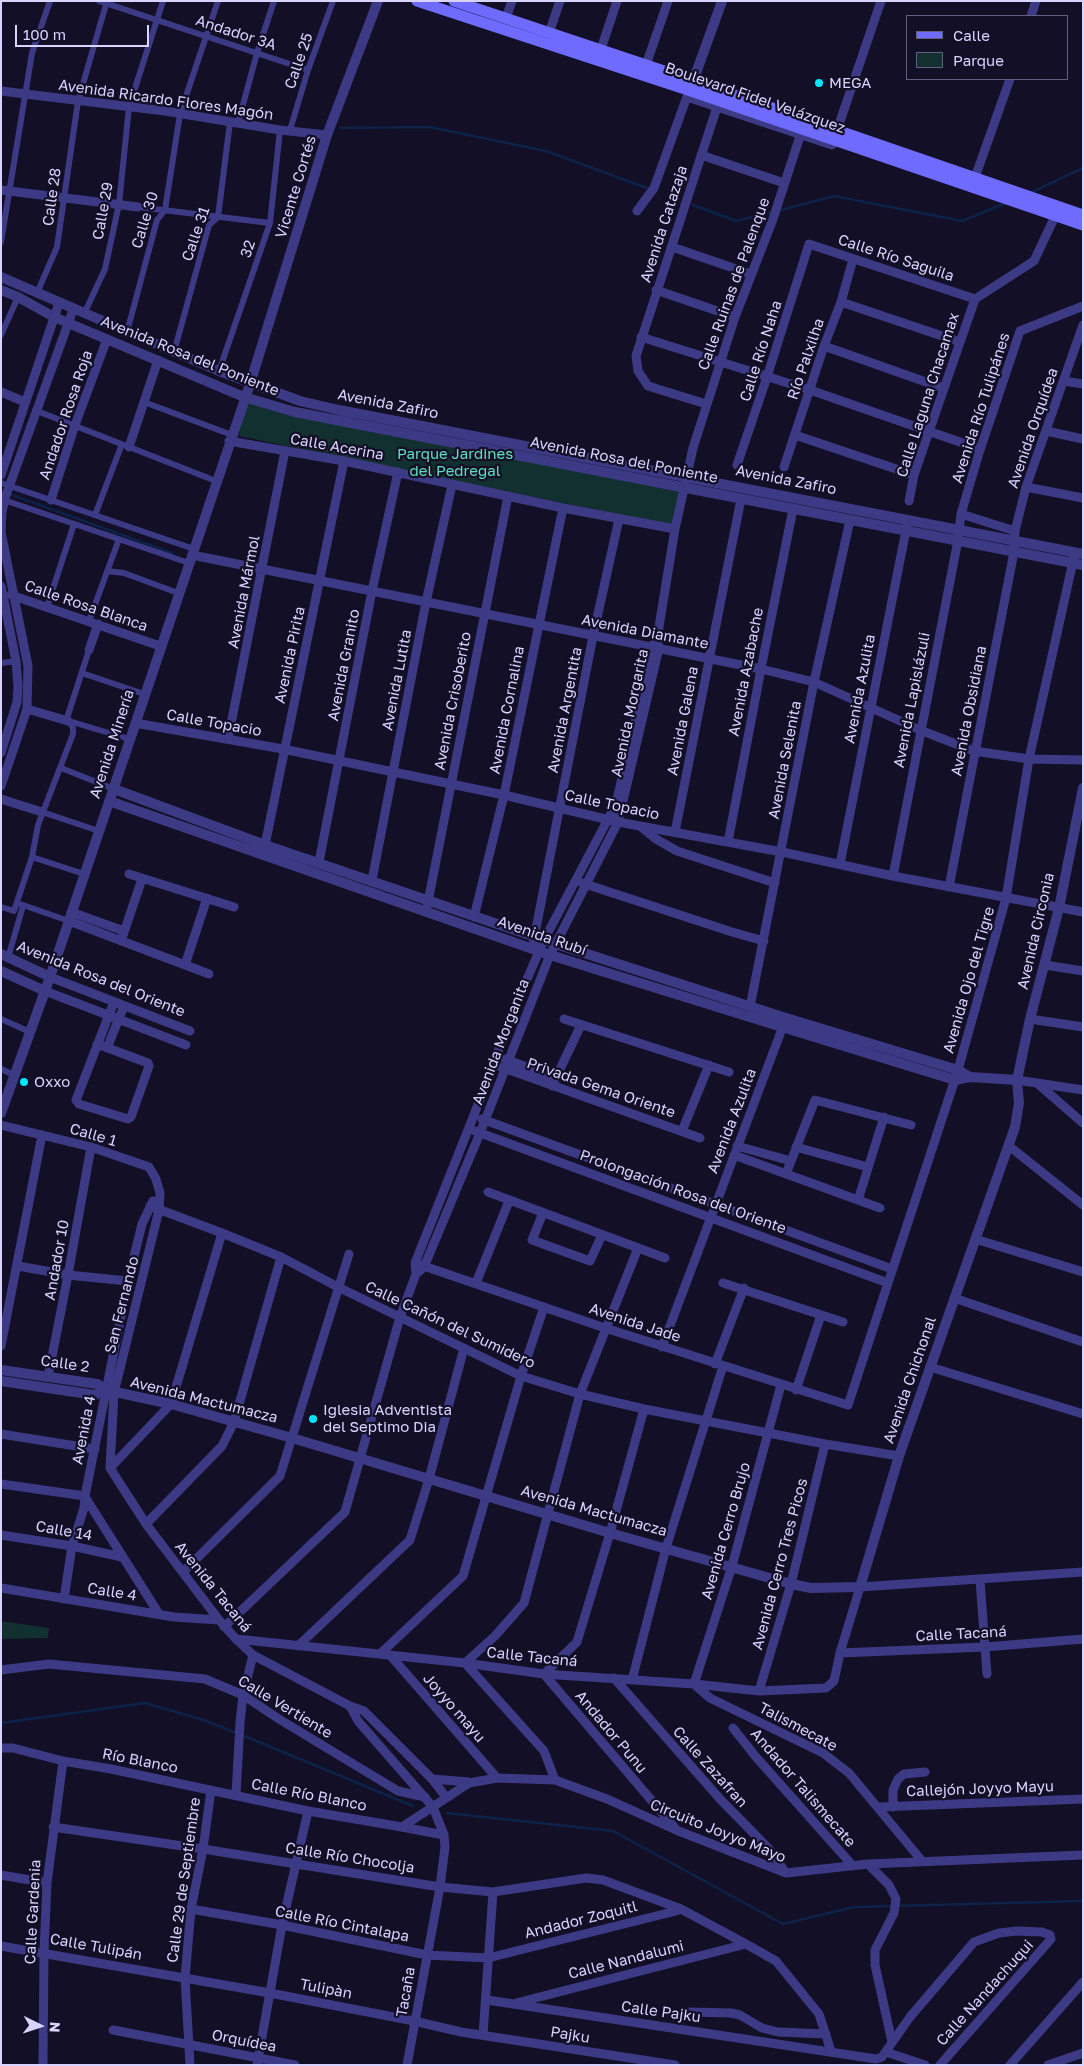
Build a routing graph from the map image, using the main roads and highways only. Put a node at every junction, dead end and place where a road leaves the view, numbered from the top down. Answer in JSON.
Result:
{"nodes":[{"id":1,"x":417,"y":1,"type":"edge"},
{"id":2,"x":458,"y":2,"type":"edge"},
{"id":3,"x":599,"y":55,"type":"junction"},
{"id":4,"x":690,"y":90,"type":"junction"},
{"id":5,"x":835,"y":136,"type":"junction"},
{"id":6,"x":1051,"y":210,"type":"junction"},
{"id":7,"x":1083,"y":216,"type":"edge"},
{"id":8,"x":1083,"y":225,"type":"edge"}],
"edges":[{"from":1,"to":3,"type":"main road","name":"Boulevard Fidel Velázquez"},
{"from":2,"to":3,"type":"main road","name":"Boulevard Fidel Velázquez"},
{"from":3,"to":4,"type":"main road","name":"Boulevard Fidel Velázquez"},
{"from":3,"to":4,"type":"main road","name":"Boulevard Fidel Velázquez"},
{"from":4,"to":5,"type":"main road","name":"Boulevard Fidel Velázquez"},
{"from":4,"to":5,"type":"main road","name":"Boulevard Fidel Velázquez"},
{"from":5,"to":6,"type":"main road","name":"Boulevard Fidel Velázquez"},
{"from":6,"to":7,"type":"main road","name":"Boulevard Fidel Velázquez"},
{"from":6,"to":8,"type":"main road","name":"Boulevard Fidel Velázquez"}]}
